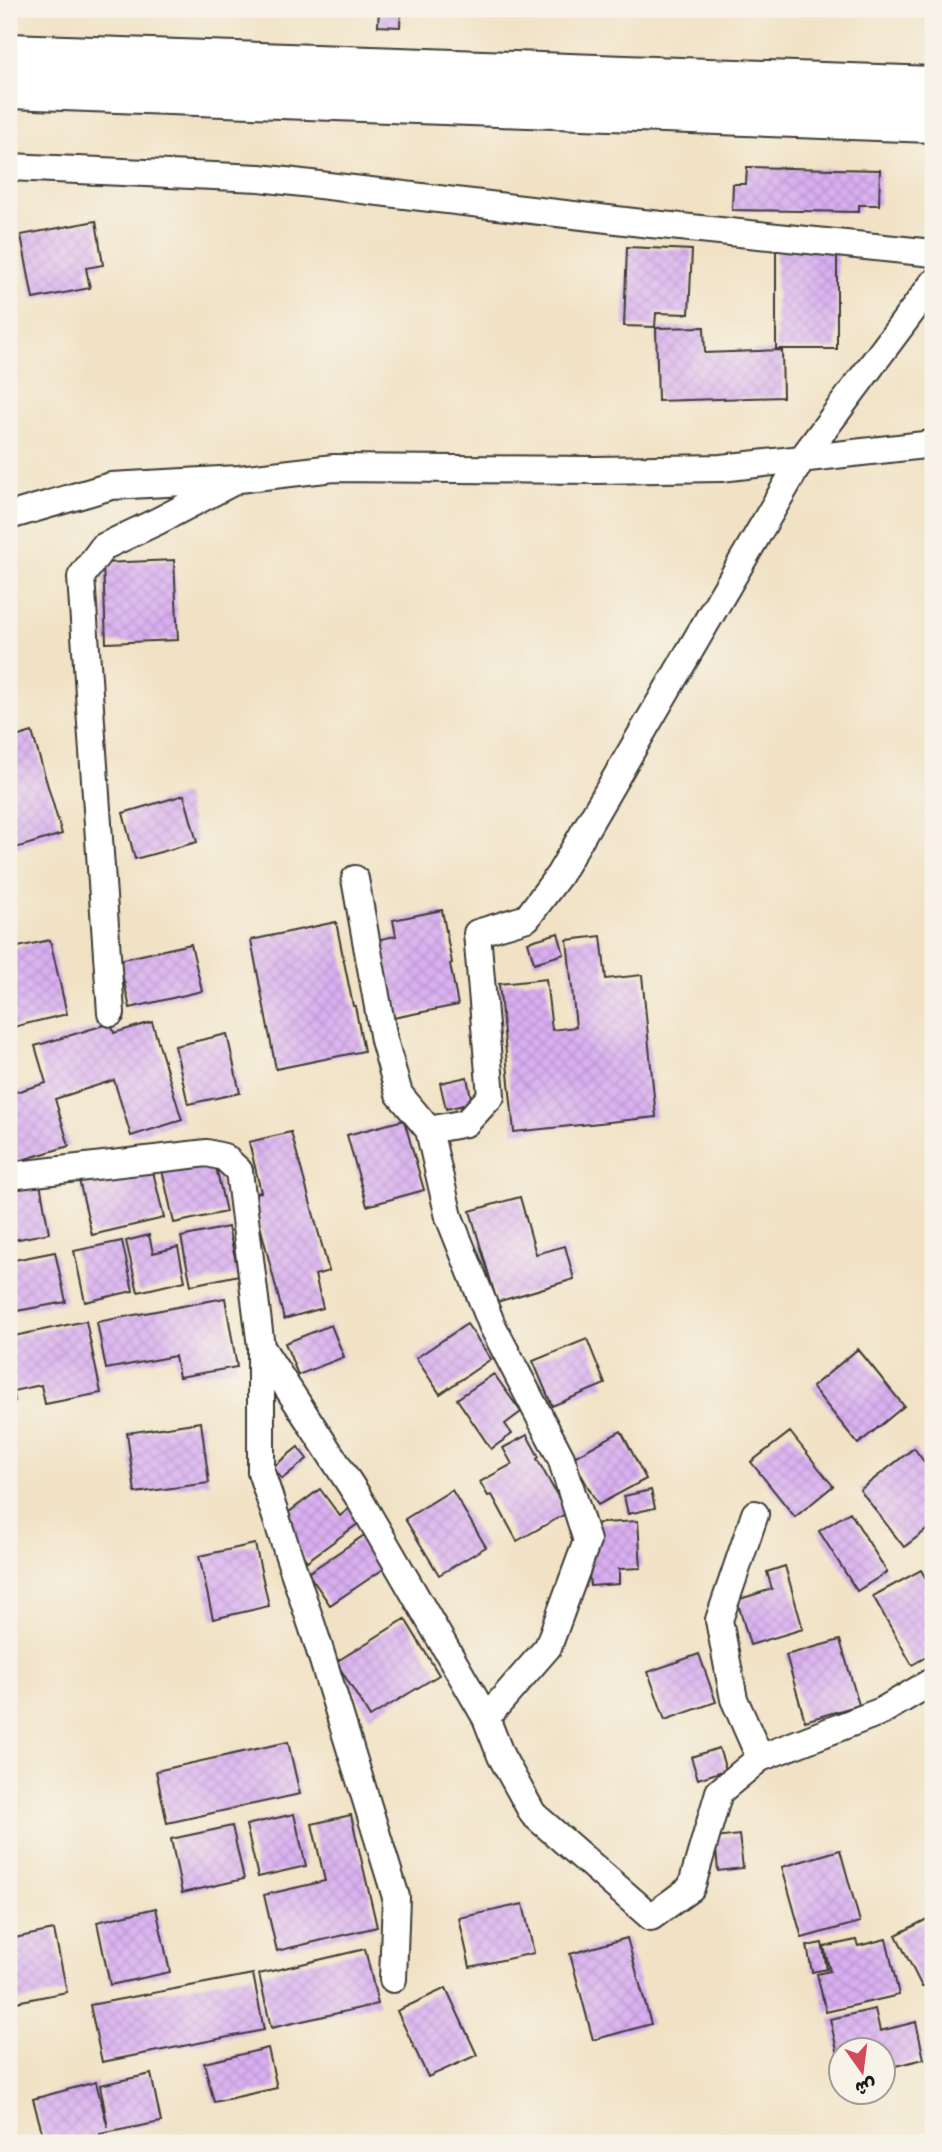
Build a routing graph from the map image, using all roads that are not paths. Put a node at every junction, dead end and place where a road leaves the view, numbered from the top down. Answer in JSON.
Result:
{"nodes":[{"id":1,"x":9,"y":53,"type":"edge"},
{"id":2,"x":933,"y":86,"type":"edge"},
{"id":3,"x":9,"y":89,"type":"edge"},
{"id":4,"x":933,"y":124,"type":"edge"},
{"id":5,"x":9,"y":167,"type":"edge"},
{"id":6,"x":933,"y":253,"type":"edge"},
{"id":7,"x":933,"y":284,"type":"edge"},
{"id":8,"x":933,"y":444,"type":"edge"},
{"id":9,"x":801,"y":460,"type":"junction"},
{"id":10,"x":239,"y":479,"type":"junction"},
{"id":11,"x":9,"y":516,"type":"edge"},
{"id":12,"x":355,"y":878,"type":"dead end"},
{"id":13,"x":111,"y":1013,"type":"dead end"},
{"id":14,"x":429,"y":1130,"type":"junction"},
{"id":15,"x":9,"y":1176,"type":"edge"},
{"id":16,"x":261,"y":1347,"type":"junction"},
{"id":17,"x":755,"y":1514,"type":"dead end"},
{"id":18,"x":933,"y":1681,"type":"edge"},
{"id":19,"x":485,"y":1718,"type":"junction"},
{"id":20,"x":760,"y":1758,"type":"junction"},
{"id":21,"x":393,"y":1979,"type":"dead end"}],
"edges":[{"from":1,"to":2,"type":"highway"},
{"from":3,"to":4,"type":"highway"},
{"from":5,"to":6,"type":"street"},
{"from":7,"to":9,"type":"street"},
{"from":8,"to":9,"type":"street"},
{"from":9,"to":10,"type":"street"},
{"from":9,"to":14,"type":"street"},
{"from":10,"to":11,"type":"street"},
{"from":10,"to":13,"type":"street"},
{"from":12,"to":14,"type":"street"},
{"from":14,"to":19,"type":"street"},
{"from":15,"to":16,"type":"street"},
{"from":16,"to":19,"type":"street"},
{"from":16,"to":21,"type":"street"},
{"from":17,"to":20,"type":"street"},
{"from":18,"to":20,"type":"street"},
{"from":19,"to":20,"type":"street"}]}
